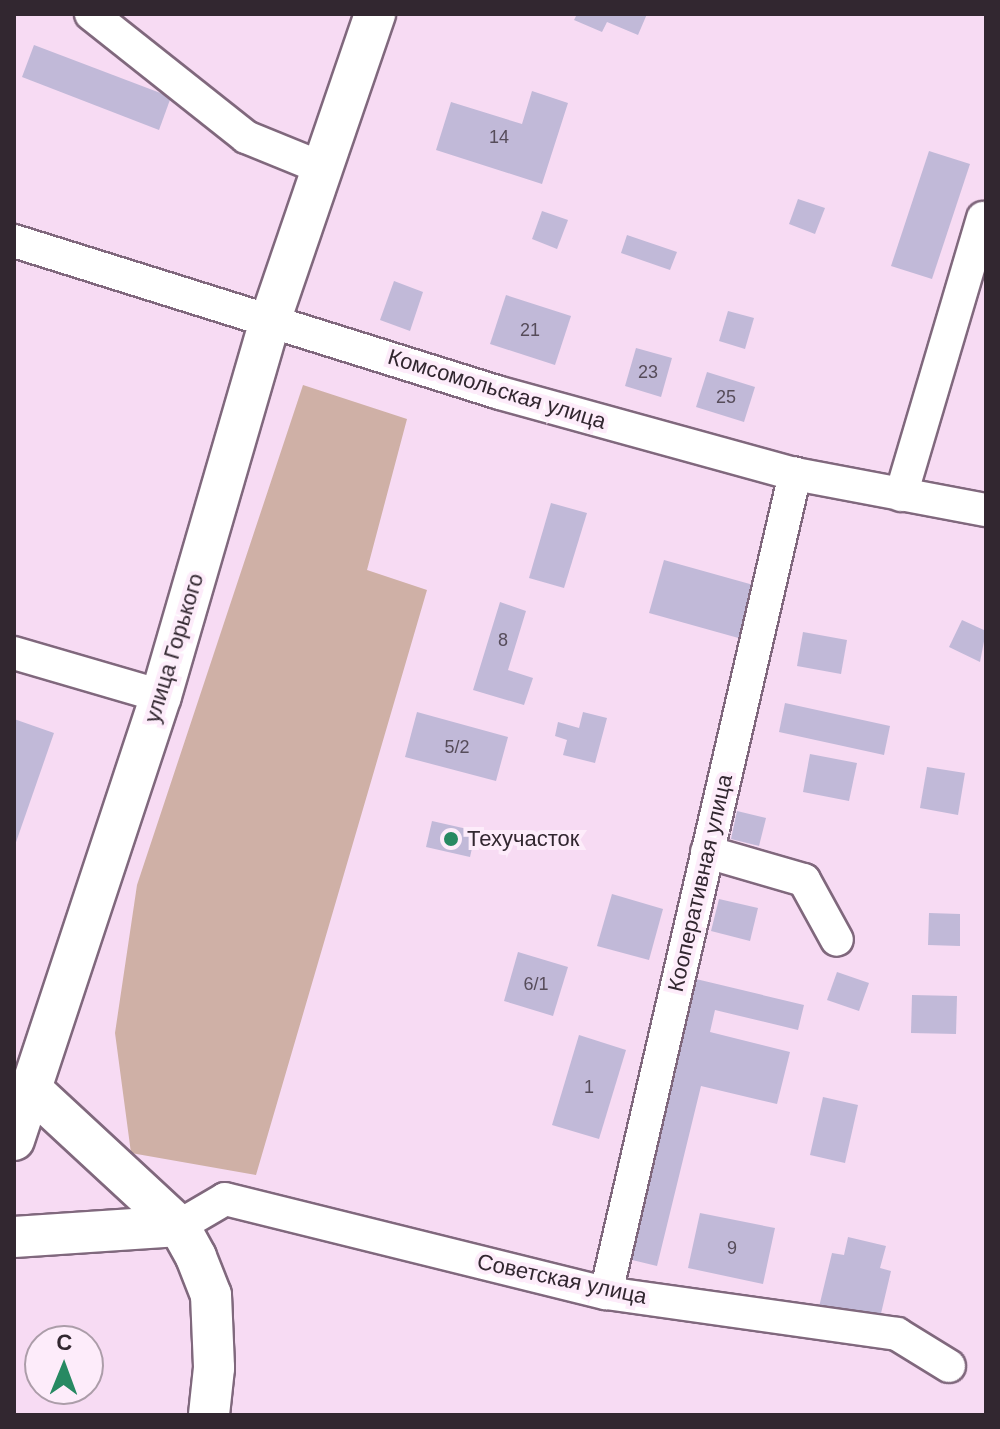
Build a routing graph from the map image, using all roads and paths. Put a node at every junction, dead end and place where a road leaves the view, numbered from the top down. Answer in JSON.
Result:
{"nodes":[{"id":1,"x":91,"y":14,"type":"edge"},
{"id":2,"x":375,"y":14,"type":"edge"},
{"id":3,"x":322,"y":168,"type":"junction"},
{"id":4,"x":983,"y":218,"type":"dead end"},
{"id":5,"x":14,"y":241,"type":"edge"},
{"id":6,"x":271,"y":318,"type":"junction"},
{"id":7,"x":795,"y":474,"type":"junction"},
{"id":8,"x":901,"y":495,"type":"junction"},
{"id":9,"x":986,"y":510,"type":"edge"},
{"id":10,"x":14,"y":653,"type":"edge"},
{"id":11,"x":161,"y":696,"type":"junction"},
{"id":12,"x":707,"y":852,"type":"junction"},
{"id":13,"x":837,"y":940,"type":"dead end"},
{"id":14,"x":32,"y":1090,"type":"junction"},
{"id":15,"x":14,"y":1140,"type":"edge"},
{"id":16,"x":179,"y":1226,"type":"junction"},
{"id":17,"x":14,"y":1237,"type":"edge"},
{"id":18,"x":606,"y":1293,"type":"junction"},
{"id":19,"x":949,"y":1366,"type":"dead end"},
{"id":20,"x":209,"y":1415,"type":"edge"}],
"edges":[{"from":1,"to":3,"type":"street"},
{"from":2,"to":3,"type":"main road","name":"улица Горького"},
{"from":3,"to":6,"type":"main road","name":"улица Горького"},
{"from":4,"to":8,"type":"street"},
{"from":5,"to":6,"type":"street","name":"Комсомольская улица"},
{"from":6,"to":7,"type":"street","name":"Комсомольская улица"},
{"from":6,"to":11,"type":"main road","name":"улица Горького"},
{"from":7,"to":8,"type":"street","name":"Комсомольская улица"},
{"from":7,"to":12,"type":"street","name":"Кооперативная улица"},
{"from":8,"to":9,"type":"street","name":"Комсомольская улица"},
{"from":10,"to":11,"type":"street"},
{"from":11,"to":14,"type":"main road","name":"улица Горького"},
{"from":12,"to":13,"type":"street"},
{"from":12,"to":18,"type":"street","name":"Кооперативная улица"},
{"from":14,"to":15,"type":"main road","name":"улица Горького"},
{"from":14,"to":16,"type":"main road"},
{"from":16,"to":17,"type":"main road"},
{"from":16,"to":18,"type":"street","name":"Советская улица"},
{"from":16,"to":20,"type":"main road"},
{"from":18,"to":19,"type":"street","name":"Советская улица"}]}
